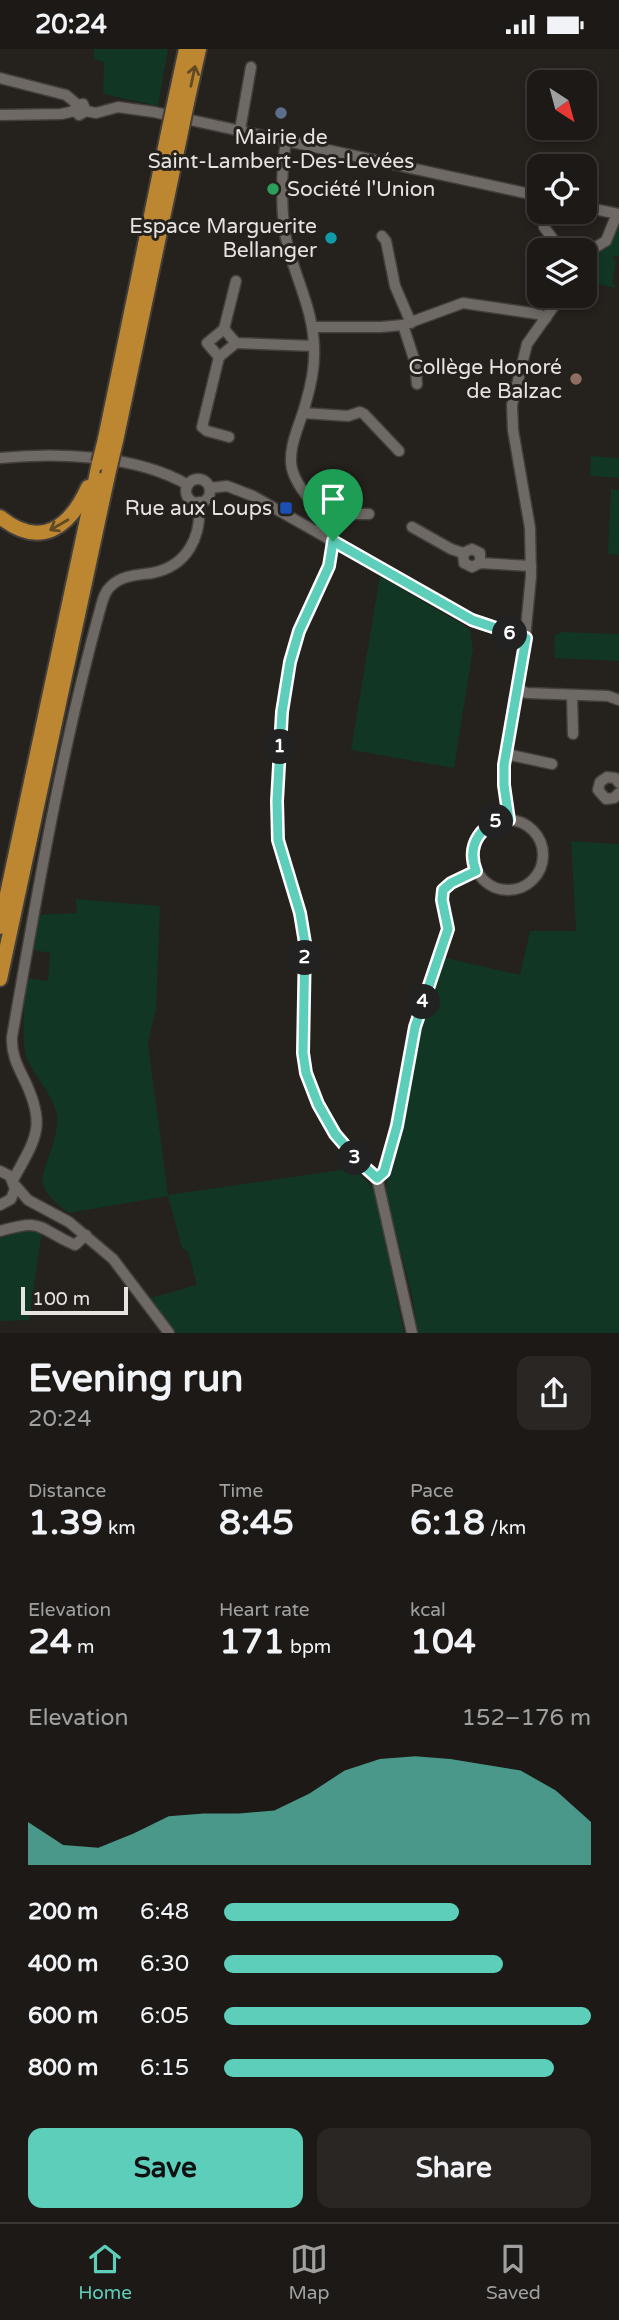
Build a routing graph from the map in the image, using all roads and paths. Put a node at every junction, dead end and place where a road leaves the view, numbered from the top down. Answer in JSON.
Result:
{"nodes":[{"id":1,"x":186,"y":49,"type":"edge"},
{"id":2,"x":199,"y":49,"type":"edge"},
{"id":3,"x":251,"y":67,"type":"dead end"},
{"id":4,"x":0,"y":78,"type":"edge"},
{"id":5,"x":181,"y":101,"type":"junction"},
{"id":6,"x":80,"y":109,"type":"junction"},
{"id":7,"x":0,"y":115,"type":"edge"},
{"id":8,"x":240,"y":130,"type":"junction"},
{"id":9,"x":286,"y":141,"type":"junction"},
{"id":10,"x":527,"y":194,"type":"edge"},
{"id":11,"x":597,"y":210,"type":"edge"},
{"id":12,"x":618,"y":214,"type":"edge"},
{"id":13,"x":382,"y":236,"type":"dead end"},
{"id":14,"x":597,"y":246,"type":"edge"},
{"id":15,"x":236,"y":281,"type":"dead end"},
{"id":16,"x":553,"y":308,"type":"edge"},
{"id":17,"x":546,"y":318,"type":"junction"},
{"id":18,"x":407,"y":324,"type":"junction"},
{"id":19,"x":312,"y":327,"type":"junction"},
{"id":20,"x":224,"y":328,"type":"junction"},
{"id":21,"x":236,"y":343,"type":"junction"},
{"id":22,"x":314,"y":346,"type":"junction"},
{"id":23,"x":219,"y":357,"type":"junction"},
{"id":24,"x":416,"y":384,"type":"dead end"},
{"id":25,"x":303,"y":413,"type":"junction"},
{"id":26,"x":229,"y":437,"type":"dead end"},
{"id":27,"x":399,"y":451,"type":"dead end"},
{"id":28,"x":0,"y":458,"type":"edge"},
{"id":29,"x":100,"y":471,"type":"junction"},
{"id":30,"x":188,"y":485,"type":"junction"},
{"id":31,"x":210,"y":488,"type":"junction"},
{"id":32,"x":200,"y":502,"type":"junction"},
{"id":33,"x":321,"y":514,"type":"junction"},
{"id":34,"x":369,"y":514,"type":"dead end"},
{"id":35,"x":0,"y":517,"type":"edge"},
{"id":36,"x":412,"y":527,"type":"dead end"},
{"id":37,"x":319,"y":533,"type":"junction"},
{"id":38,"x":333,"y":541,"type":"junction"},
{"id":39,"x":531,"y":566,"type":"junction"},
{"id":40,"x":526,"y":638,"type":"junction"},
{"id":41,"x":518,"y":691,"type":"junction"},
{"id":42,"x":572,"y":695,"type":"junction"},
{"id":43,"x":619,"y":700,"type":"edge"},
{"id":44,"x":573,"y":734,"type":"dead end"},
{"id":45,"x":506,"y":754,"type":"junction"},
{"id":46,"x":552,"y":764,"type":"dead end"},
{"id":47,"x":619,"y":781,"type":"edge"},
{"id":48,"x":619,"y":793,"type":"edge"},
{"id":49,"x":509,"y":820,"type":"junction"},
{"id":50,"x":476,"y":871,"type":"junction"},
{"id":51,"x":2,"y":913,"type":"edge"},
{"id":52,"x":0,"y":927,"type":"edge"},
{"id":53,"x":4,"y":963,"type":"junction"},
{"id":54,"x":0,"y":979,"type":"edge"},
{"id":55,"x":0,"y":994,"type":"edge"},
{"id":56,"x":8,"y":1177,"type":"edge"},
{"id":57,"x":377,"y":1178,"type":"junction"},
{"id":58,"x":28,"y":1201,"type":"junction"},
{"id":59,"x":4,"y":1204,"type":"edge"},
{"id":60,"x":0,"y":1231,"type":"edge"},
{"id":61,"x":86,"y":1235,"type":"junction"},
{"id":62,"x":169,"y":1333,"type":"edge"},
{"id":63,"x":412,"y":1333,"type":"edge"}],
"edges":[{"from":1,"to":5,"type":"highway"},
{"from":5,"to":2,"type":"highway","one_way":true},
{"from":3,"to":8,"type":"street"},
{"from":4,"to":6,"type":"street"},
{"from":5,"to":29,"type":"highway","bridge":true},
{"from":6,"to":7,"type":"street"},
{"from":6,"to":8,"type":"street"},
{"from":8,"to":9,"type":"street"},
{"from":9,"to":10,"type":"street"},
{"from":9,"to":19,"type":"street"},
{"from":11,"to":12,"type":"street"},
{"from":12,"to":14,"type":"street"},
{"from":13,"to":18,"type":"street"},
{"from":15,"to":20,"type":"street"},
{"from":16,"to":17,"type":"street"},
{"from":17,"to":18,"type":"street"},
{"from":17,"to":39,"type":"street"},
{"from":18,"to":19,"type":"street"},
{"from":18,"to":24,"type":"street"},
{"from":19,"to":22,"type":"street"},
{"from":20,"to":21,"type":"street"},
{"from":20,"to":23,"type":"street"},
{"from":21,"to":22,"type":"street"},
{"from":21,"to":23,"type":"street"},
{"from":22,"to":25,"type":"street"},
{"from":23,"to":26,"type":"street"},
{"from":25,"to":27,"type":"street"},
{"from":25,"to":33,"type":"street"},
{"from":28,"to":30,"type":"street"},
{"from":29,"to":35,"type":"highway","one_way":true},
{"from":29,"to":51,"type":"highway"},
{"from":29,"to":53,"type":"highway"},
{"from":30,"to":31,"type":"street"},
{"from":30,"to":32,"type":"street"},
{"from":31,"to":32,"type":"street"},
{"from":31,"to":37,"type":"street"},
{"from":32,"to":56,"type":"street"},
{"from":33,"to":34,"type":"street"},
{"from":33,"to":37,"type":"street"},
{"from":36,"to":39,"type":"street"},
{"from":37,"to":38,"type":"street"},
{"from":38,"to":40,"type":"street"},
{"from":38,"to":57,"type":"street"},
{"from":39,"to":40,"type":"street"},
{"from":40,"to":41,"type":"street"},
{"from":41,"to":42,"type":"street"},
{"from":41,"to":45,"type":"street"},
{"from":42,"to":43,"type":"street"},
{"from":42,"to":44,"type":"street"},
{"from":45,"to":46,"type":"street"},
{"from":45,"to":49,"type":"street"},
{"from":47,"to":48,"type":"street"},
{"from":49,"to":50,"type":"street"},
{"from":49,"to":50,"type":"street"},
{"from":50,"to":57,"type":"street"},
{"from":51,"to":52,"type":"highway"},
{"from":53,"to":54,"type":"highway"},
{"from":53,"to":55,"type":"highway"},
{"from":56,"to":58,"type":"street"},
{"from":56,"to":59,"type":"street"},
{"from":57,"to":63,"type":"street"},
{"from":58,"to":59,"type":"street"},
{"from":58,"to":61,"type":"street"},
{"from":60,"to":61,"type":"street"},
{"from":61,"to":62,"type":"street"}]}
